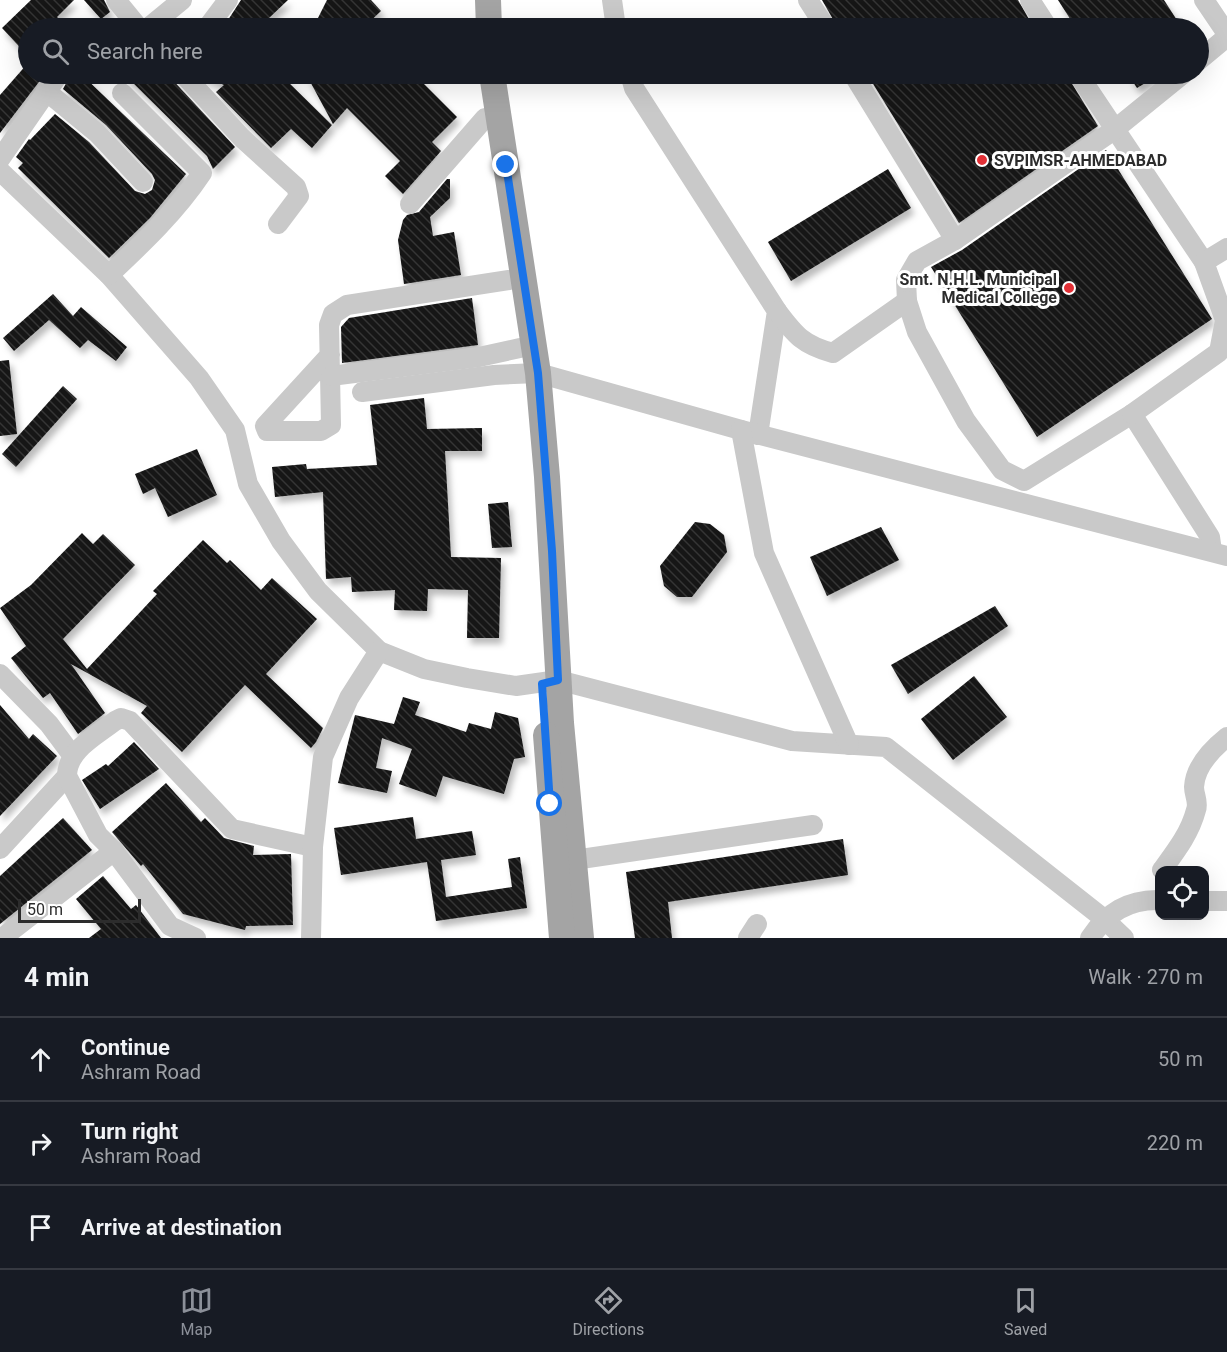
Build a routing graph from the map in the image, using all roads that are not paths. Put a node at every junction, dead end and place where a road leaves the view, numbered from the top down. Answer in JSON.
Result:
{"nodes":[{"id":1,"x":116,"y":0,"type":"edge"},
{"id":2,"x":182,"y":0,"type":"edge"},
{"id":3,"x":228,"y":0,"type":"edge"},
{"id":4,"x":476,"y":0,"type":"edge"},
{"id":5,"x":488,"y":0,"type":"edge"},
{"id":6,"x":612,"y":0,"type":"edge"},
{"id":7,"x":808,"y":0,"type":"edge"},
{"id":8,"x":1030,"y":0,"type":"edge"},
{"id":9,"x":1204,"y":0,"type":"edge"},
{"id":10,"x":131,"y":18,"type":"edge"},
{"id":11,"x":160,"y":18,"type":"edge"},
{"id":12,"x":214,"y":18,"type":"edge"},
{"id":13,"x":477,"y":18,"type":"edge"},
{"id":14,"x":489,"y":18,"type":"edge"},
{"id":15,"x":615,"y":18,"type":"edge"},
{"id":16,"x":820,"y":18,"type":"edge"},
{"id":17,"x":1042,"y":18,"type":"edge"},
{"id":18,"x":1227,"y":36,"type":"edge"},
{"id":19,"x":1209,"y":52,"type":"edge"},
{"id":20,"x":51,"y":84,"type":"edge"},
{"id":21,"x":196,"y":84,"type":"edge"},
{"id":22,"x":480,"y":84,"type":"edge"},
{"id":23,"x":493,"y":84,"type":"edge"},
{"id":24,"x":633,"y":84,"type":"edge"},
{"id":25,"x":859,"y":84,"type":"edge"},
{"id":26,"x":1084,"y":84,"type":"edge"},
{"id":27,"x":1171,"y":84,"type":"edge"},
{"id":28,"x":46,"y":91,"type":"junction"},
{"id":29,"x":122,"y":93,"type":"dead end"},
{"id":30,"x":485,"y":118,"type":"junction"},
{"id":31,"x":1114,"y":130,"type":"junction"},
{"id":32,"x":0,"y":159,"type":"edge"},
{"id":33,"x":0,"y":171,"type":"edge"},
{"id":34,"x":143,"y":182,"type":"dead end"},
{"id":35,"x":410,"y":204,"type":"dead end"},
{"id":36,"x":278,"y":224,"type":"dead end"},
{"id":37,"x":955,"y":240,"type":"junction"},
{"id":38,"x":1227,"y":248,"type":"edge"},
{"id":39,"x":1204,"y":262,"type":"junction"},
{"id":40,"x":109,"y":275,"type":"junction"},
{"id":41,"x":509,"y":280,"type":"junction"},
{"id":42,"x":907,"y":301,"type":"junction"},
{"id":43,"x":777,"y":311,"type":"junction"},
{"id":44,"x":330,"y":355,"type":"junction"},
{"id":45,"x":527,"y":364,"type":"junction"},
{"id":46,"x":331,"y":376,"type":"junction"},
{"id":47,"x":362,"y":392,"type":"dead end"},
{"id":48,"x":1132,"y":414,"type":"junction"},
{"id":49,"x":750,"y":433,"type":"junction"},
{"id":50,"x":1220,"y":553,"type":"edge"},
{"id":51,"x":379,"y":651,"type":"junction"},
{"id":52,"x":0,"y":674,"type":"edge"},
{"id":53,"x":550,"y":682,"type":"junction"},
{"id":54,"x":1227,"y":737,"type":"edge"},
{"id":55,"x":849,"y":745,"type":"junction"},
{"id":56,"x":72,"y":755,"type":"junction"},
{"id":57,"x":66,"y":776,"type":"junction"},
{"id":58,"x":813,"y":825,"type":"dead end"},
{"id":59,"x":313,"y":847,"type":"junction"},
{"id":60,"x":0,"y":849,"type":"edge"},
{"id":61,"x":114,"y":850,"type":"junction"},
{"id":62,"x":574,"y":860,"type":"junction"},
{"id":63,"x":1165,"y":866,"type":"edge"},
{"id":64,"x":1150,"y":899,"type":"edge"},
{"id":65,"x":1209,"y":901,"type":"edge"},
{"id":66,"x":1227,"y":901,"type":"edge"},
{"id":67,"x":1103,"y":918,"type":"junction"},
{"id":68,"x":2,"y":938,"type":"edge"},
{"id":69,"x":196,"y":938,"type":"edge"},
{"id":70,"x":311,"y":938,"type":"edge"},
{"id":71,"x":562,"y":938,"type":"edge"},
{"id":72,"x":581,"y":938,"type":"edge"},
{"id":73,"x":1090,"y":938,"type":"edge"},
{"id":74,"x":1124,"y":938,"type":"edge"}],
"edges":[{"from":1,"to":10,"type":"street"},
{"from":2,"to":11,"type":"street"},
{"from":3,"to":12,"type":"street"},
{"from":4,"to":13,"type":"main road"},
{"from":5,"to":14,"type":"main road"},
{"from":6,"to":15,"type":"street"},
{"from":7,"to":16,"type":"street"},
{"from":8,"to":17,"type":"street"},
{"from":9,"to":18,"type":"street"},
{"from":18,"to":19,"type":"street"},
{"from":20,"to":28,"type":"street"},
{"from":21,"to":36,"type":"street"},
{"from":22,"to":30,"type":"main road"},
{"from":23,"to":45,"type":"main road"},
{"from":24,"to":43,"type":"street"},
{"from":25,"to":37,"type":"street"},
{"from":26,"to":31,"type":"street"},
{"from":27,"to":31,"type":"street"},
{"from":28,"to":32,"type":"street"},
{"from":28,"to":34,"type":"street"},
{"from":29,"to":40,"type":"street"},
{"from":30,"to":35,"type":"street"},
{"from":30,"to":41,"type":"main road"},
{"from":31,"to":37,"type":"street"},
{"from":31,"to":39,"type":"street"},
{"from":33,"to":40,"type":"street"},
{"from":37,"to":42,"type":"street"},
{"from":38,"to":39,"type":"street"},
{"from":39,"to":48,"type":"street"},
{"from":40,"to":51,"type":"street"},
{"from":41,"to":44,"type":"street"},
{"from":41,"to":45,"type":"main road"},
{"from":42,"to":43,"type":"street"},
{"from":42,"to":48,"type":"street"},
{"from":43,"to":49,"type":"street"},
{"from":44,"to":46,"type":"street"},
{"from":44,"to":46,"type":"street"},
{"from":45,"to":46,"type":"street"},
{"from":45,"to":47,"type":"street"},
{"from":45,"to":49,"type":"street"},
{"from":45,"to":53,"type":"main road"},
{"from":48,"to":50,"type":"street"},
{"from":49,"to":50,"type":"street"},
{"from":49,"to":55,"type":"street"},
{"from":51,"to":53,"type":"street"},
{"from":51,"to":59,"type":"street"},
{"from":52,"to":56,"type":"street"},
{"from":53,"to":55,"type":"street"},
{"from":53,"to":62,"type":"main road"},
{"from":53,"to":71,"type":"main road"},
{"from":54,"to":63,"type":"street"},
{"from":55,"to":67,"type":"street"},
{"from":56,"to":57,"type":"street"},
{"from":56,"to":59,"type":"street"},
{"from":57,"to":60,"type":"street"},
{"from":57,"to":61,"type":"street"},
{"from":58,"to":62,"type":"street"},
{"from":59,"to":70,"type":"street"},
{"from":61,"to":68,"type":"street"},
{"from":61,"to":69,"type":"street"},
{"from":62,"to":72,"type":"main road"},
{"from":64,"to":67,"type":"street"},
{"from":65,"to":66,"type":"street"},
{"from":67,"to":73,"type":"street"},
{"from":67,"to":74,"type":"street"}]}
